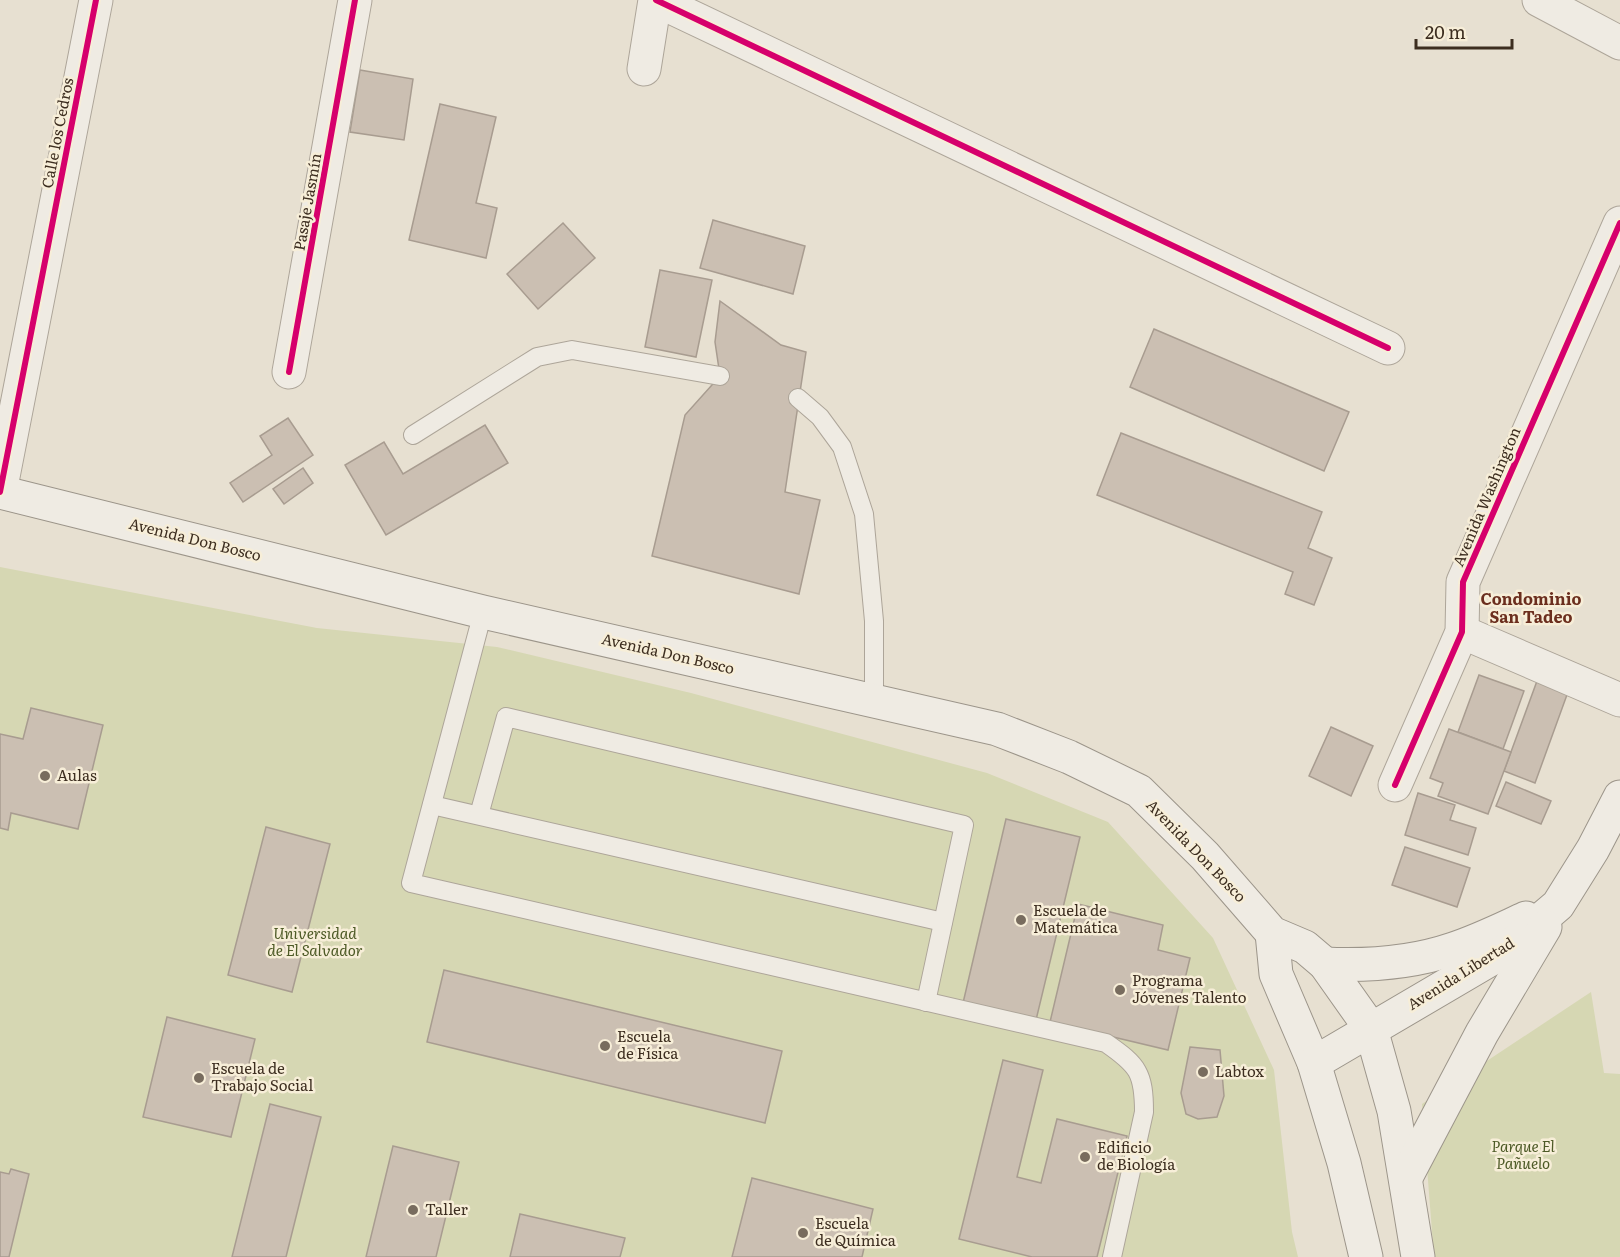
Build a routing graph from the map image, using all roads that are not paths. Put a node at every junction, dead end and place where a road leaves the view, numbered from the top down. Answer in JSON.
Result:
{"nodes":[{"id":1,"x":96,"y":0,"type":"edge"},
{"id":2,"x":355,"y":0,"type":"edge"},
{"id":3,"x":656,"y":0,"type":"edge"},
{"id":4,"x":1539,"y":0,"type":"edge"},
{"id":5,"x":1620,"y":43,"type":"edge"},
{"id":6,"x":644,"y":69,"type":"dead end"},
{"id":7,"x":1620,"y":223,"type":"edge"},
{"id":8,"x":1388,"y":348,"type":"dead end"},
{"id":9,"x":289,"y":372,"type":"dead end"},
{"id":10,"x":720,"y":376,"type":"dead end"},
{"id":11,"x":798,"y":398,"type":"dead end"},
{"id":12,"x":413,"y":435,"type":"dead end"},
{"id":13,"x":0,"y":492,"type":"edge"},
{"id":14,"x":483,"y":612,"type":"junction"},
{"id":15,"x":1462,"y":632,"type":"junction"},
{"id":16,"x":1620,"y":700,"type":"edge"},
{"id":17,"x":874,"y":701,"type":"junction"},
{"id":18,"x":1395,"y":785,"type":"dead end"},
{"id":19,"x":1620,"y":797,"type":"edge"},
{"id":20,"x":432,"y":805,"type":"junction"},
{"id":21,"x":478,"y":815,"type":"junction"},
{"id":22,"x":1558,"y":905,"type":"junction"},
{"id":23,"x":943,"y":922,"type":"junction"},
{"id":24,"x":1272,"y":933,"type":"junction"},
{"id":25,"x":1325,"y":964,"type":"junction"},
{"id":26,"x":926,"y":1002,"type":"junction"},
{"id":27,"x":1371,"y":1029,"type":"junction"},
{"id":28,"x":1314,"y":1063,"type":"junction"},
{"id":29,"x":1406,"y":1177,"type":"junction"},
{"id":30,"x":1112,"y":1257,"type":"edge"},
{"id":31,"x":1366,"y":1257,"type":"edge"},
{"id":32,"x":1418,"y":1257,"type":"edge"}],
"edges":[{"from":1,"to":13,"type":"main road","name":"Calle los Cedros"},
{"from":2,"to":9,"type":"main road","name":"Pasaje Jasmín"},
{"from":3,"to":6,"type":"main road"},
{"from":3,"to":8,"type":"main road"},
{"from":4,"to":5,"type":"main road"},
{"from":7,"to":15,"type":"main road","name":"Avenida Washington"},
{"from":10,"to":12,"type":"lane"},
{"from":11,"to":17,"type":"lane"},
{"from":13,"to":14,"type":"main road","name":"Avenida Don Bosco"},
{"from":14,"to":17,"type":"main road","name":"Avenida Don Bosco"},
{"from":14,"to":20,"type":"lane"},
{"from":15,"to":16,"type":"main road"},
{"from":15,"to":18,"type":"main road","name":"Avenida Washington"},
{"from":17,"to":24,"type":"main road","name":"Avenida Don Bosco"},
{"from":19,"to":22,"type":"main road","name":"Avenida Libertad"},
{"from":20,"to":21,"type":"lane"},
{"from":20,"to":26,"type":"lane"},
{"from":21,"to":23,"type":"lane"},
{"from":21,"to":23,"type":"lane"},
{"from":22,"to":25,"type":"main road"},
{"from":22,"to":27,"type":"main road","name":"Avenida Libertad"},
{"from":22,"to":29,"type":"main road"},
{"from":23,"to":26,"type":"lane"},
{"from":24,"to":25,"type":"main road","name":"Avenida Don Bosco"},
{"from":24,"to":28,"type":"main road"},
{"from":25,"to":27,"type":"main road","name":"Avenida Don Bosco"},
{"from":26,"to":30,"type":"lane"},
{"from":27,"to":28,"type":"main road","name":"Avenida Libertad"},
{"from":27,"to":29,"type":"main road","name":"Avenida Don Bosco"},
{"from":28,"to":31,"type":"main road"},
{"from":29,"to":32,"type":"main road","name":"Avenida Don Bosco"}]}
